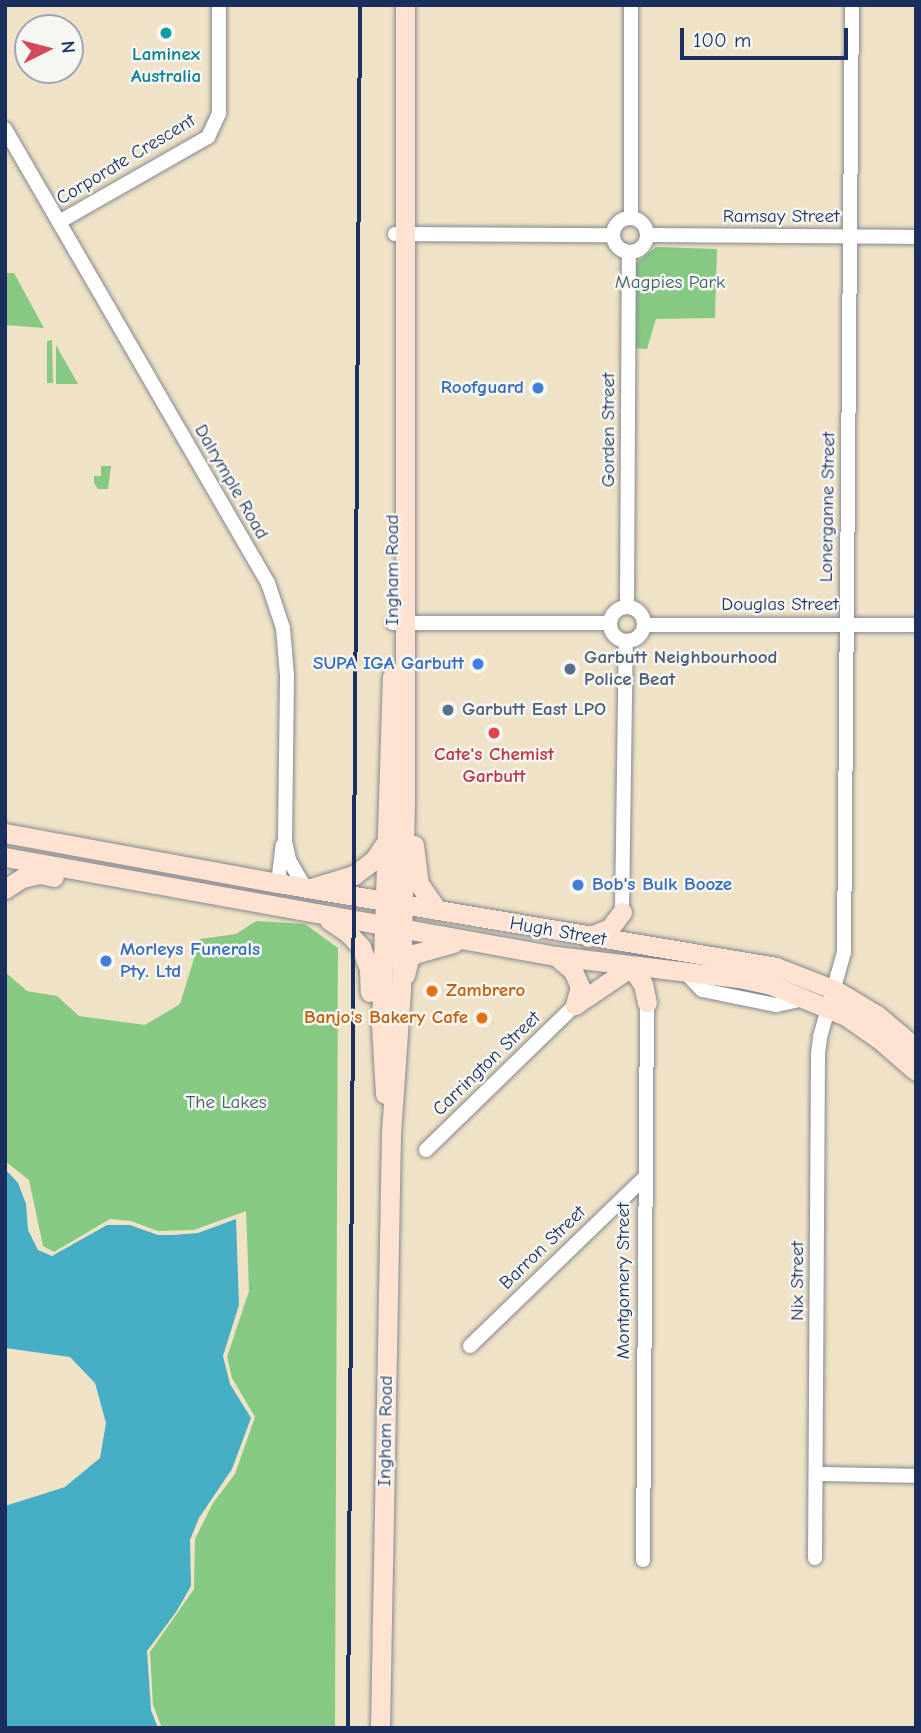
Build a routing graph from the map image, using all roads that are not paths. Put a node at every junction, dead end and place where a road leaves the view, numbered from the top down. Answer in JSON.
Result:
{"nodes":[{"id":1,"x":219,"y":5,"type":"edge"},
{"id":2,"x":393,"y":5,"type":"edge"},
{"id":3,"x":405,"y":5,"type":"edge"},
{"id":4,"x":631,"y":5,"type":"edge"},
{"id":5,"x":852,"y":5,"type":"edge"},
{"id":6,"x":5,"y":129,"type":"edge"},
{"id":7,"x":631,"y":218,"type":"junction"},
{"id":8,"x":59,"y":222,"type":"junction"},
{"id":9,"x":400,"y":234,"type":"junction"},
{"id":10,"x":613,"y":234,"type":"junction"},
{"id":11,"x":647,"y":235,"type":"junction"},
{"id":12,"x":850,"y":237,"type":"junction"},
{"id":13,"x":916,"y":237,"type":"edge"},
{"id":14,"x":629,"y":253,"type":"junction"},
{"id":15,"x":628,"y":607,"type":"junction"},
{"id":16,"x":399,"y":623,"type":"junction"},
{"id":17,"x":610,"y":623,"type":"junction"},
{"id":18,"x":645,"y":625,"type":"junction"},
{"id":19,"x":846,"y":625,"type":"junction"},
{"id":20,"x":916,"y":625,"type":"edge"},
{"id":21,"x":626,"y":642,"type":"junction"},
{"id":22,"x":405,"y":803,"type":"junction"},
{"id":23,"x":7,"y":833,"type":"edge"},
{"id":24,"x":285,"y":841,"type":"junction"},
{"id":25,"x":384,"y":845,"type":"junction"},
{"id":26,"x":5,"y":859,"type":"edge"},
{"id":27,"x":128,"y":881,"type":"junction"},
{"id":28,"x":278,"y":883,"type":"junction"},
{"id":29,"x":307,"y":888,"type":"junction"},
{"id":30,"x":5,"y":889,"type":"edge"},
{"id":31,"x":393,"y":903,"type":"junction"},
{"id":32,"x":282,"y":908,"type":"junction"},
{"id":33,"x":437,"y":910,"type":"junction"},
{"id":34,"x":622,"y":912,"type":"junction"},
{"id":35,"x":325,"y":916,"type":"junction"},
{"id":36,"x":393,"y":928,"type":"junction"},
{"id":37,"x":587,"y":937,"type":"junction"},
{"id":38,"x":468,"y":940,"type":"junction"},
{"id":39,"x":644,"y":947,"type":"junction"},
{"id":40,"x":556,"y":956,"type":"junction"},
{"id":41,"x":631,"y":967,"type":"junction"},
{"id":42,"x":680,"y":972,"type":"junction"},
{"id":43,"x":401,"y":989,"type":"junction"},
{"id":44,"x":833,"y":998,"type":"junction"},
{"id":45,"x":647,"y":1003,"type":"junction"},
{"id":46,"x":575,"y":1005,"type":"junction"},
{"id":47,"x":916,"y":1048,"type":"edge"},
{"id":48,"x":916,"y":1071,"type":"edge"},
{"id":49,"x":383,"y":1081,"type":"junction"},
{"id":50,"x":391,"y":1133,"type":"junction"},
{"id":51,"x":426,"y":1150,"type":"dead end"},
{"id":52,"x":643,"y":1179,"type":"junction"},
{"id":53,"x":470,"y":1346,"type":"dead end"},
{"id":54,"x":816,"y":1474,"type":"junction"},
{"id":55,"x":916,"y":1476,"type":"edge"},
{"id":56,"x":815,"y":1558,"type":"dead end"},
{"id":57,"x":643,"y":1560,"type":"dead end"},
{"id":58,"x":380,"y":1728,"type":"edge"}],
"edges":[{"from":1,"to":8,"type":"street","name":"Corporate Crescent"},
{"from":2,"to":9,"type":"main road","name":"Ingham Road"},
{"from":3,"to":9,"type":"main road","name":"Ingham Road"},
{"from":4,"to":7,"type":"street"},
{"from":5,"to":12,"type":"street","name":"Lonerganne Street"},
{"from":6,"to":8,"type":"street","name":"Dalrymple Road"},
{"from":7,"to":10,"type":"street"},
{"from":7,"to":11,"type":"street"},
{"from":8,"to":24,"type":"street","name":"Dalrymple Road"},
{"from":9,"to":10,"type":"street"},
{"from":9,"to":16,"type":"main road","name":"Ingham Road"},
{"from":10,"to":14,"type":"street"},
{"from":11,"to":12,"type":"street","name":"Ramsay Street"},
{"from":11,"to":14,"type":"street"},
{"from":12,"to":13,"type":"street","name":"Ramsay Street"},
{"from":12,"to":19,"type":"street","name":"Lonerganne Street"},
{"from":14,"to":15,"type":"street","name":"Gorden Street"},
{"from":15,"to":17,"type":"street"},
{"from":15,"to":18,"type":"street"},
{"from":16,"to":17,"type":"street"},
{"from":16,"to":22,"type":"main road","name":"Ingham Road"},
{"from":16,"to":25,"type":"main road","name":"Ingham Road"},
{"from":17,"to":21,"type":"street"},
{"from":18,"to":19,"type":"street","name":"Douglas Street"},
{"from":18,"to":21,"type":"street"},
{"from":19,"to":20,"type":"street","name":"Douglas Street"},
{"from":19,"to":44,"type":"street","name":"Lonerganne Street"},
{"from":21,"to":34,"type":"street"},
{"from":22,"to":31,"type":"main road","name":"Ingham Road"},
{"from":22,"to":33,"type":"main road"},
{"from":23,"to":26,"type":"street"},
{"from":23,"to":28,"type":"main road","name":"Hugh Street"},
{"from":24,"to":28,"type":"street"},
{"from":24,"to":29,"type":"street","name":"Dalrymple Road"},
{"from":25,"to":29,"type":"main road"},
{"from":25,"to":31,"type":"main road","name":"Ingham Road"},
{"from":26,"to":27,"type":"main road","name":"Hugh Street"},
{"from":27,"to":30,"type":"main road"},
{"from":27,"to":32,"type":"main road","name":"Hugh Street"},
{"from":28,"to":29,"type":"main road","name":"Hugh Street"},
{"from":28,"to":32,"type":"main road"},
{"from":29,"to":31,"type":"main road","name":"Hugh Street"},
{"from":31,"to":33,"type":"main road","name":"Hugh Street"},
{"from":31,"to":36,"type":"main road","name":"Ingham Road"},
{"from":32,"to":35,"type":"main road","name":"Hugh Street"},
{"from":33,"to":37,"type":"main road","name":"Hugh Street"},
{"from":34,"to":37,"type":"main road"},
{"from":34,"to":39,"type":"main road"},
{"from":35,"to":36,"type":"main road","name":"Hugh Street"},
{"from":35,"to":49,"type":"main road"},
{"from":36,"to":38,"type":"main road","name":"Hugh Street"},
{"from":36,"to":43,"type":"main road","name":"Ingham Road"},
{"from":36,"to":49,"type":"main road","name":"Ingham Road"},
{"from":37,"to":39,"type":"main road","name":"Hugh Street"},
{"from":38,"to":40,"type":"main road","name":"Hugh Street"},
{"from":38,"to":43,"type":"main road"},
{"from":39,"to":44,"type":"main road","name":"Hugh Street"},
{"from":40,"to":41,"type":"main road","name":"Hugh Street"},
{"from":40,"to":46,"type":"main road"},
{"from":41,"to":42,"type":"main road","name":"Hugh Street"},
{"from":41,"to":45,"type":"main road"},
{"from":41,"to":46,"type":"main road"},
{"from":42,"to":44,"type":"main road","name":"Hugh Street"},
{"from":42,"to":45,"type":"main road"},
{"from":43,"to":50,"type":"main road","name":"Ingham Road"},
{"from":44,"to":47,"type":"main road"},
{"from":44,"to":48,"type":"main road"},
{"from":44,"to":54,"type":"street","name":"Nix Street"},
{"from":45,"to":52,"type":"street","name":"Montgomery Street"},
{"from":46,"to":51,"type":"street","name":"Carrington Street"},
{"from":49,"to":50,"type":"main road","name":"Ingham Road"},
{"from":50,"to":58,"type":"main road","name":"Ingham Road"},
{"from":52,"to":53,"type":"street","name":"Barron Street"},
{"from":52,"to":57,"type":"street","name":"Montgomery Street"},
{"from":54,"to":55,"type":"street"},
{"from":54,"to":56,"type":"street","name":"Nix Street"}]}
